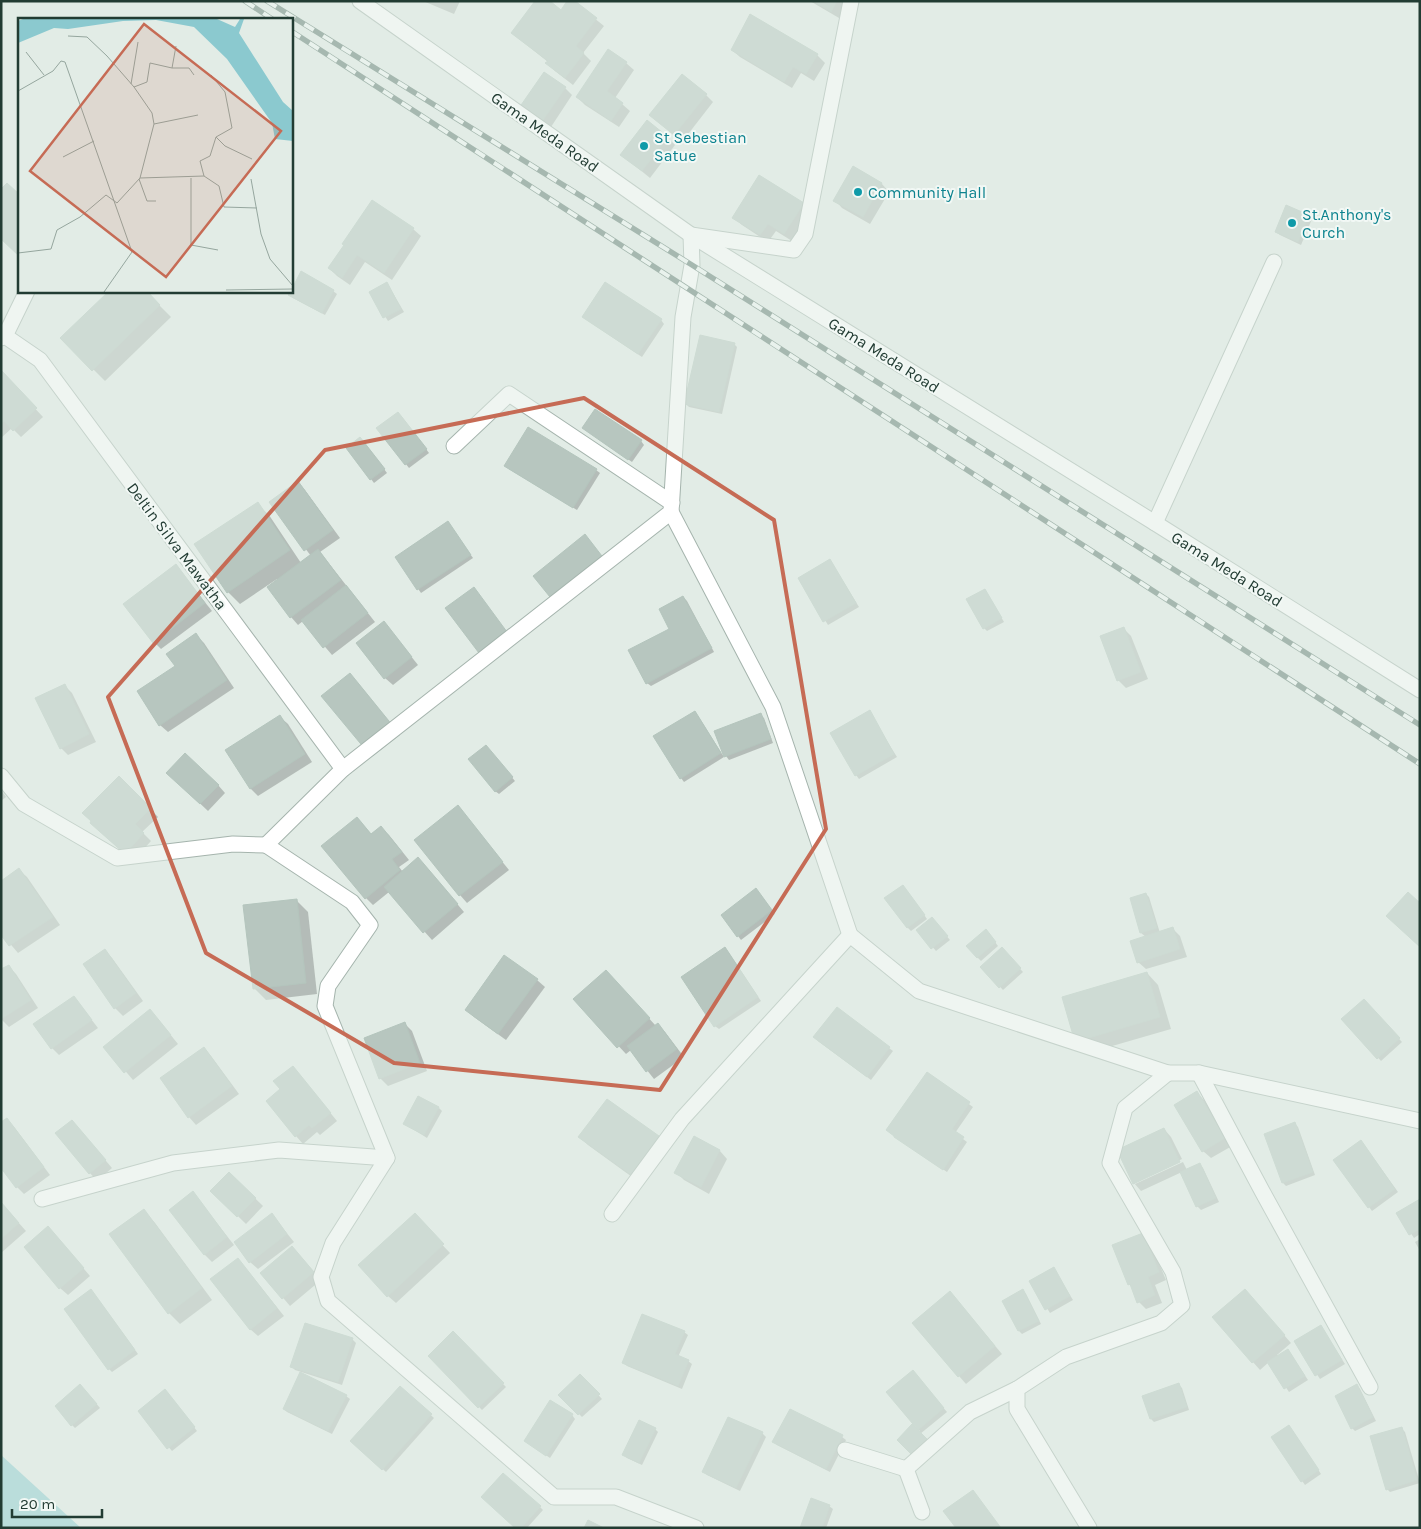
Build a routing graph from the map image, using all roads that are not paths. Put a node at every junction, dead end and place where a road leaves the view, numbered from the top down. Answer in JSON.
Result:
{"nodes":[{"id":1,"x":360,"y":1,"type":"edge"},
{"id":2,"x":851,"y":1,"type":"edge"},
{"id":3,"x":690,"y":235,"type":"junction"},
{"id":4,"x":1274,"y":262,"type":"dead end"},
{"id":5,"x":26,"y":292,"type":"edge"},
{"id":6,"x":3,"y":337,"type":"edge"},
{"id":7,"x":454,"y":446,"type":"dead end"},
{"id":8,"x":671,"y":507,"type":"junction"},
{"id":9,"x":1155,"y":523,"type":"junction"},
{"id":10,"x":1420,"y":690,"type":"edge"},
{"id":11,"x":343,"y":769,"type":"junction"},
{"id":12,"x":1,"y":776,"type":"edge"},
{"id":13,"x":266,"y":845,"type":"junction"},
{"id":14,"x":850,"y":935,"type":"junction"},
{"id":15,"x":1168,"y":1073,"type":"junction"},
{"id":16,"x":1199,"y":1073,"type":"junction"},
{"id":17,"x":1420,"y":1121,"type":"edge"},
{"id":18,"x":387,"y":1158,"type":"junction"},
{"id":19,"x":42,"y":1199,"type":"dead end"},
{"id":20,"x":612,"y":1214,"type":"dead end"},
{"id":21,"x":1370,"y":1387,"type":"dead end"},
{"id":22,"x":1017,"y":1389,"type":"junction"},
{"id":23,"x":845,"y":1450,"type":"dead end"},
{"id":24,"x":906,"y":1469,"type":"junction"},
{"id":25,"x":922,"y":1512,"type":"dead end"},
{"id":26,"x":696,"y":1528,"type":"edge"},
{"id":27,"x":1089,"y":1528,"type":"edge"}],
"edges":[{"from":1,"to":3,"type":"street","name":"Gama Meda Road"},
{"from":2,"to":3,"type":"street"},
{"from":3,"to":8,"type":"street"},
{"from":3,"to":9,"type":"street","name":"Gama Meda Road"},
{"from":4,"to":9,"type":"street"},
{"from":5,"to":6,"type":"street"},
{"from":6,"to":11,"type":"street","name":"Deltin Silva Mawatha"},
{"from":7,"to":8,"type":"street"},
{"from":8,"to":11,"type":"street"},
{"from":8,"to":14,"type":"street"},
{"from":9,"to":10,"type":"street","name":"Gama Meda Road"},
{"from":11,"to":13,"type":"street"},
{"from":12,"to":13,"type":"street"},
{"from":13,"to":18,"type":"street"},
{"from":14,"to":15,"type":"street"},
{"from":14,"to":20,"type":"street"},
{"from":15,"to":16,"type":"street"},
{"from":15,"to":22,"type":"street"},
{"from":16,"to":17,"type":"street"},
{"from":16,"to":21,"type":"street"},
{"from":18,"to":19,"type":"street"},
{"from":18,"to":26,"type":"street"},
{"from":22,"to":24,"type":"street"},
{"from":22,"to":27,"type":"street"},
{"from":23,"to":24,"type":"street"},
{"from":24,"to":25,"type":"street"}]}
